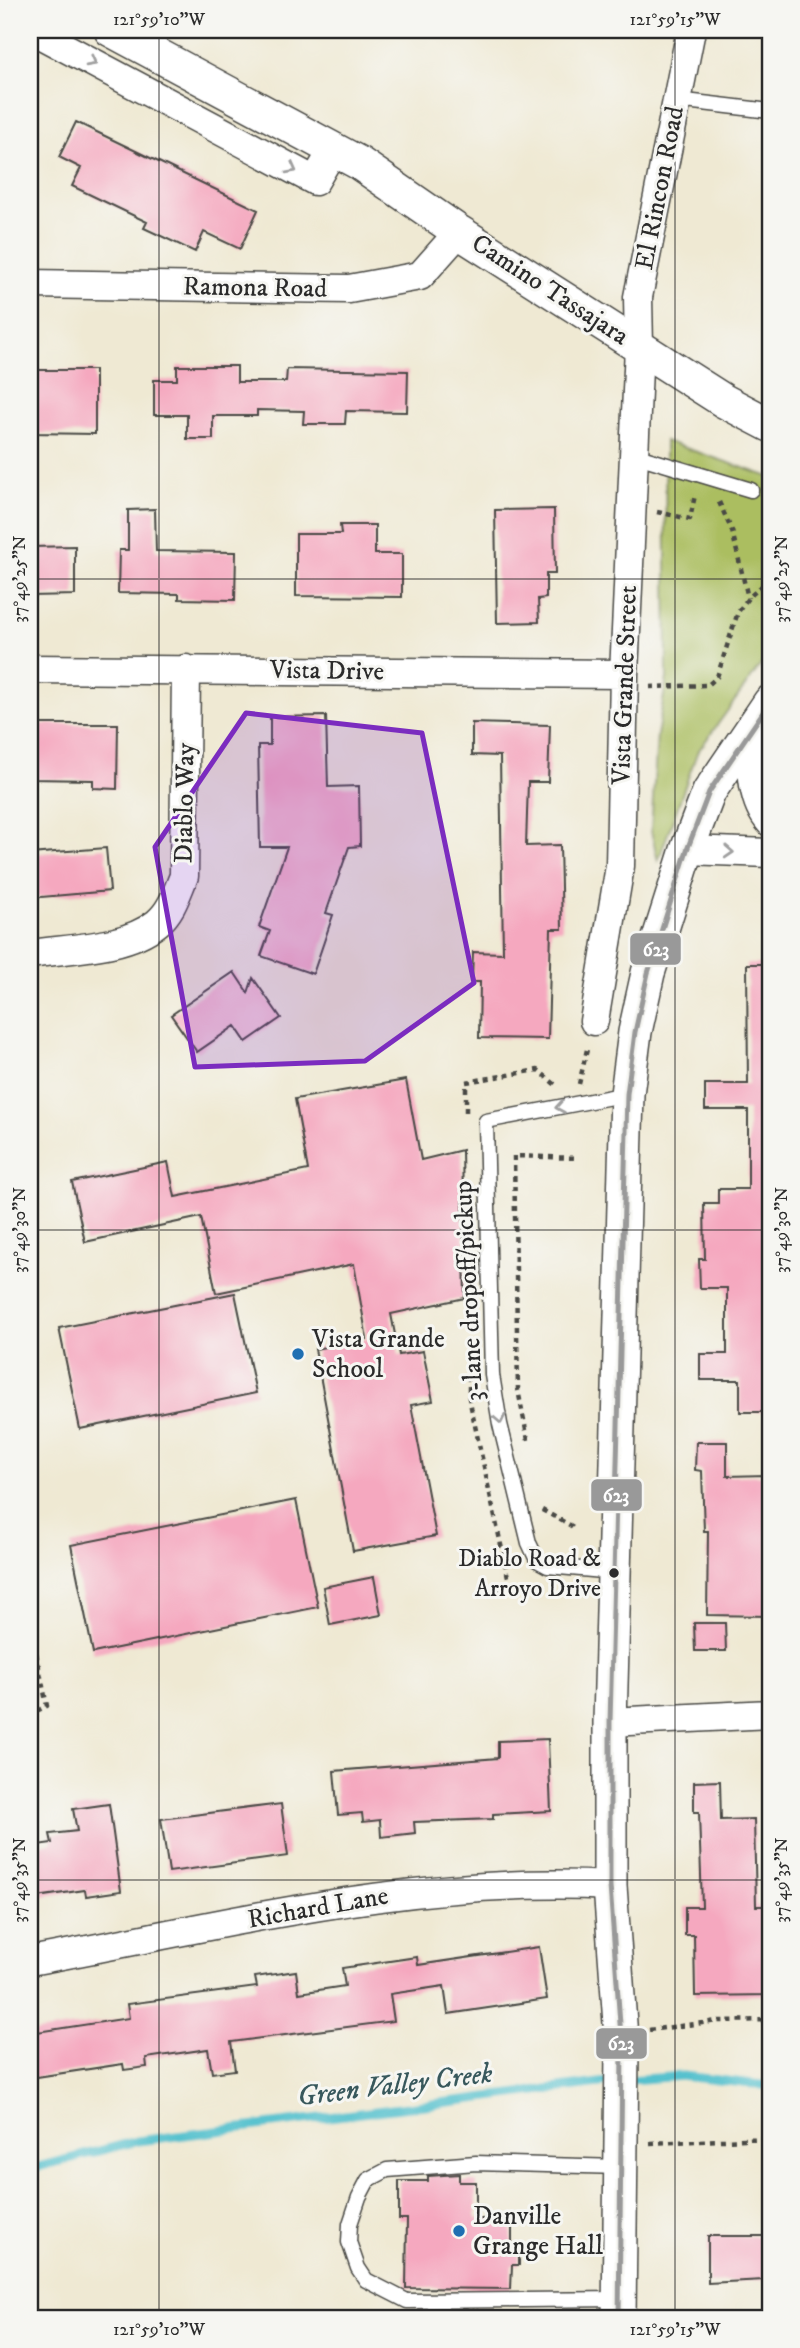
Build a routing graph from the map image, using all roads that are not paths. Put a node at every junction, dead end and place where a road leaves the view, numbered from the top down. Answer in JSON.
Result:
{"nodes":[{"id":1,"x":32,"y":30,"type":"edge"},
{"id":2,"x":111,"y":30,"type":"edge"},
{"id":3,"x":691,"y":30,"type":"edge"},
{"id":4,"x":677,"y":100,"type":"junction"},
{"id":5,"x":770,"y":111,"type":"edge"},
{"id":6,"x":333,"y":150,"type":"junction"},
{"id":7,"x":459,"y":232,"type":"junction"},
{"id":8,"x":30,"y":284,"type":"edge"},
{"id":9,"x":639,"y":347,"type":"junction"},
{"id":10,"x":770,"y":425,"type":"edge"},
{"id":11,"x":634,"y":455,"type":"junction"},
{"id":12,"x":751,"y":489,"type":"dead end"},
{"id":13,"x":30,"y":669,"type":"edge"},
{"id":14,"x":186,"y":669,"type":"junction"},
{"id":15,"x":624,"y":681,"type":"junction"},
{"id":16,"x":770,"y":702,"type":"edge"},
{"id":17,"x":751,"y":730,"type":"junction"},
{"id":18,"x":770,"y":821,"type":"edge"},
{"id":19,"x":687,"y":850,"type":"junction"},
{"id":20,"x":770,"y":853,"type":"edge"},
{"id":21,"x":30,"y":954,"type":"edge"},
{"id":22,"x":594,"y":1021,"type":"road end"},
{"id":23,"x":627,"y":1094,"type":"junction"},
{"id":24,"x":614,"y":1572,"type":"junction"},
{"id":25,"x":770,"y":1714,"type":"edge"},
{"id":26,"x":610,"y":1722,"type":"junction"},
{"id":27,"x":610,"y":1886,"type":"junction"},
{"id":28,"x":30,"y":1961,"type":"edge"},
{"id":29,"x":622,"y":2150,"type":"junction"},
{"id":30,"x":620,"y":2309,"type":"edge"}],
"edges":[{"from":1,"to":6,"type":"street","one_way":true},
{"from":2,"to":6,"type":"street","name":"Camino Tassajara"},
{"from":3,"to":4,"type":"street","name":"El Rincon Road"},
{"from":4,"to":5,"type":"lane"},
{"from":4,"to":9,"type":"street","name":"El Rincon Road"},
{"from":6,"to":7,"type":"street","name":"Camino Tassajara"},
{"from":7,"to":8,"type":"street","name":"Ramona Road"},
{"from":7,"to":9,"type":"street","name":"Camino Tassajara"},
{"from":9,"to":10,"type":"street","name":"Camino Tassajara"},
{"from":9,"to":11,"type":"street","name":"Vista Grande Street"},
{"from":11,"to":12,"type":"lane"},
{"from":11,"to":15,"type":"street","name":"Vista Grande Street"},
{"from":13,"to":14,"type":"street","name":"Vista Drive"},
{"from":14,"to":15,"type":"street","name":"Vista Drive"},
{"from":14,"to":21,"type":"street","name":"Diablo Way"},
{"from":15,"to":22,"type":"street","name":"Vista Grande Street"},
{"from":16,"to":17,"type":"street"},
{"from":17,"to":18,"type":"street"},
{"from":17,"to":19,"type":"street"},
{"from":19,"to":20,"type":"street","one_way":true},
{"from":19,"to":23,"type":"street"},
{"from":23,"to":24,"type":"street"},
{"from":23,"to":24,"type":"lane","name":"3-lane dropoff/pickup","one_way":true},
{"from":24,"to":26,"type":"street"},
{"from":25,"to":26,"type":"street"},
{"from":26,"to":27,"type":"street"},
{"from":27,"to":28,"type":"street","name":"Richard Lane"},
{"from":27,"to":29,"type":"street"},
{"from":29,"to":30,"type":"street"},
{"from":29,"to":30,"type":"lane"}]}
